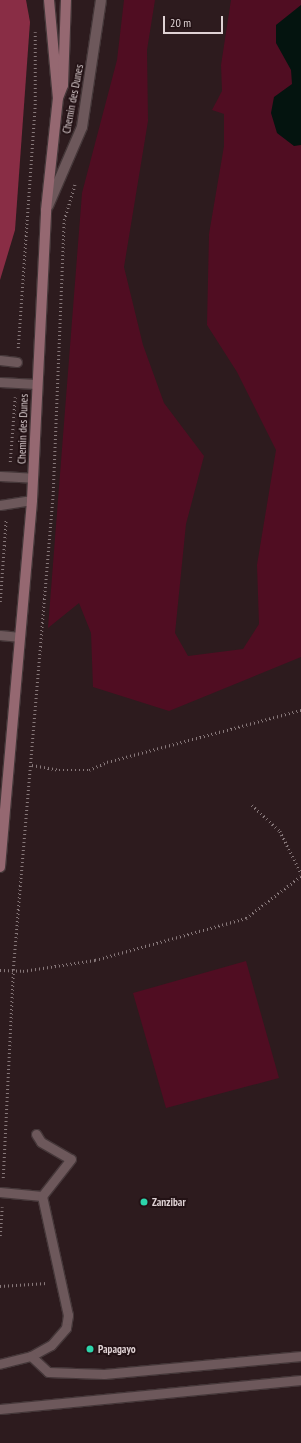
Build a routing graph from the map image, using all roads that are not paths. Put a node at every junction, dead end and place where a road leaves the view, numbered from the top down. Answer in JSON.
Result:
{"nodes":[{"id":1,"x":49,"y":0,"type":"edge"},
{"id":2,"x":66,"y":0,"type":"edge"},
{"id":3,"x":101,"y":0,"type":"edge"},
{"id":4,"x":58,"y":98,"type":"junction"},
{"id":5,"x":46,"y":210,"type":"junction"},
{"id":6,"x":0,"y":360,"type":"edge"},
{"id":7,"x":17,"y":362,"type":"road end"},
{"id":8,"x":0,"y":382,"type":"edge"},
{"id":9,"x":36,"y":384,"type":"junction"},
{"id":10,"x":5,"y":477,"type":"edge"},
{"id":11,"x":33,"y":478,"type":"junction"},
{"id":12,"x":32,"y":500,"type":"junction"},
{"id":13,"x":4,"y":504,"type":"edge"},
{"id":14,"x":0,"y":635,"type":"edge"},
{"id":15,"x":20,"y":637,"type":"junction"},
{"id":16,"x":0,"y":866,"type":"edge"},
{"id":17,"x":36,"y":1134,"type":"dead end"},
{"id":18,"x":1,"y":1192,"type":"edge"},
{"id":19,"x":42,"y":1196,"type":"junction"},
{"id":20,"x":31,"y":1356,"type":"junction"},
{"id":21,"x":301,"y":1356,"type":"edge"},
{"id":22,"x":0,"y":1364,"type":"edge"},
{"id":23,"x":301,"y":1380,"type":"edge"},
{"id":24,"x":0,"y":1409,"type":"edge"}],
"edges":[{"from":1,"to":4,"type":"street"},
{"from":2,"to":4,"type":"street"},
{"from":3,"to":5,"type":"street","name":"Chemin des Dunes"},
{"from":4,"to":5,"type":"street"},
{"from":5,"to":9,"type":"street","name":"Chemin des Dunes"},
{"from":6,"to":7,"type":"lane"},
{"from":8,"to":9,"type":"lane"},
{"from":9,"to":11,"type":"street","name":"Chemin des Dunes"},
{"from":10,"to":11,"type":"lane"},
{"from":11,"to":12,"type":"street","name":"Chemin des Dunes"},
{"from":12,"to":13,"type":"lane"},
{"from":12,"to":15,"type":"street","name":"Chemin des Dunes"},
{"from":14,"to":15,"type":"lane"},
{"from":15,"to":16,"type":"street","name":"Chemin des Dunes"},
{"from":17,"to":19,"type":"lane"},
{"from":18,"to":19,"type":"lane"},
{"from":19,"to":20,"type":"lane"},
{"from":20,"to":21,"type":"lane"},
{"from":20,"to":22,"type":"lane"},
{"from":23,"to":24,"type":"lane"}]}
